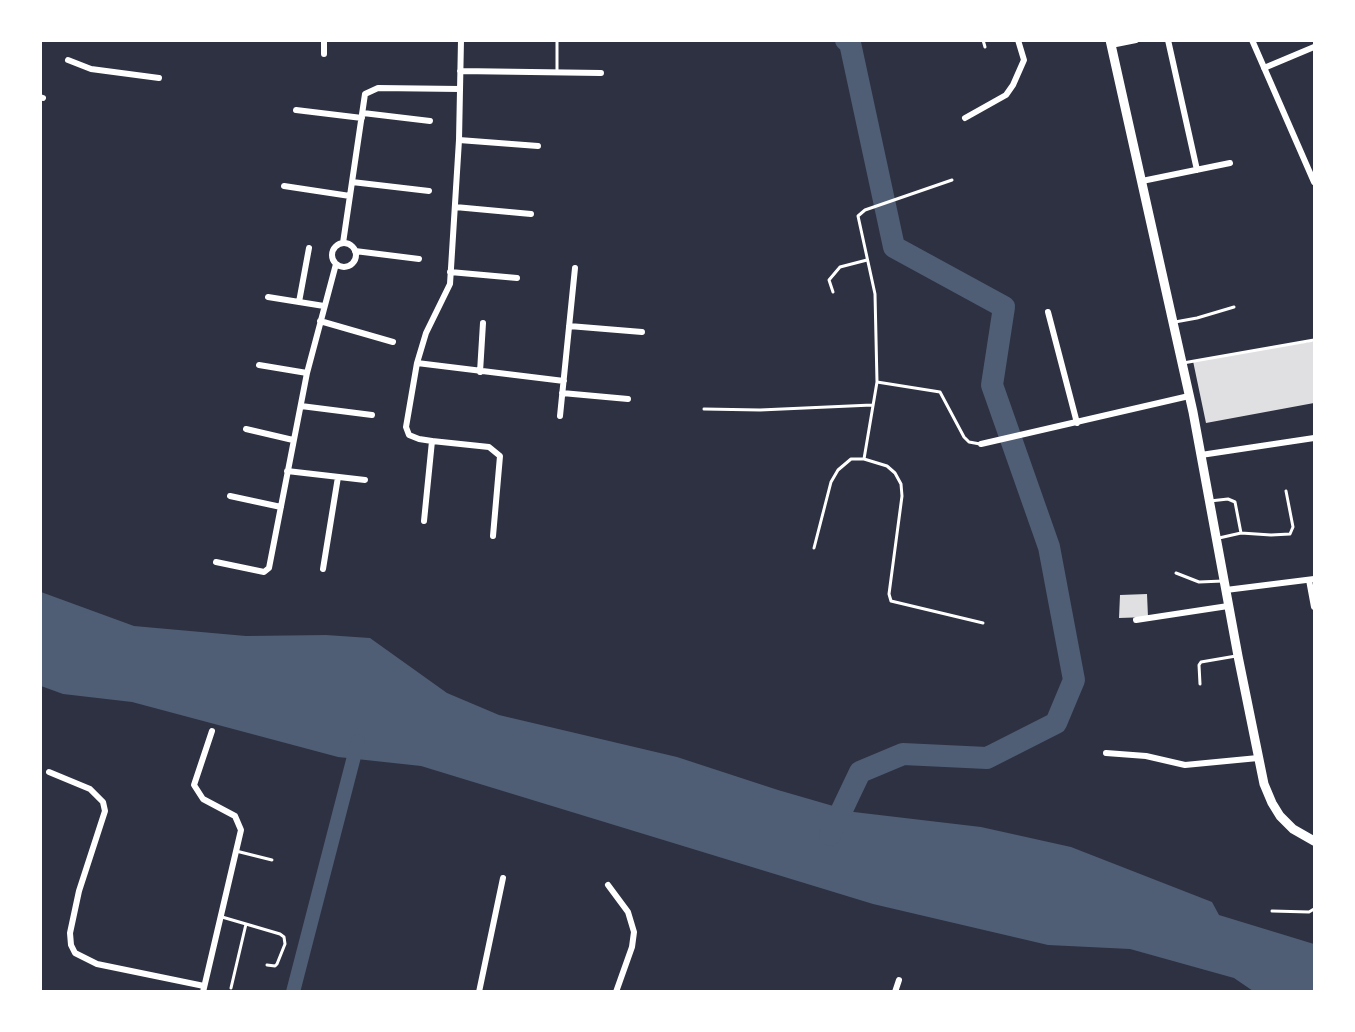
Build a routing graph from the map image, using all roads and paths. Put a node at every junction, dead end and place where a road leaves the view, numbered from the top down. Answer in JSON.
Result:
{"nodes":[{"id":1,"x":324,"y":40,"type":"edge"},
{"id":2,"x":461,"y":40,"type":"edge"},
{"id":3,"x":557,"y":40,"type":"edge"},
{"id":4,"x":983,"y":40,"type":"edge"},
{"id":5,"x":1018,"y":40,"type":"edge"},
{"id":6,"x":1137,"y":40,"type":"edge"},
{"id":7,"x":1168,"y":40,"type":"edge"},
{"id":8,"x":1251,"y":40,"type":"edge"},
{"id":9,"x":1111,"y":43,"type":"edge"},
{"id":10,"x":985,"y":46,"type":"dead end"},
{"id":11,"x":1314,"y":46,"type":"edge"},
{"id":12,"x":324,"y":54,"type":"dead end"},
{"id":13,"x":68,"y":60,"type":"dead end"},
{"id":14,"x":1264,"y":68,"type":"junction"},
{"id":15,"x":460,"y":71,"type":"junction"},
{"id":16,"x":557,"y":72,"type":"junction"},
{"id":17,"x":601,"y":73,"type":"dead end"},
{"id":18,"x":159,"y":78,"type":"dead end"},
{"id":19,"x":460,"y":89,"type":"junction"},
{"id":20,"x":296,"y":110,"type":"dead end"},
{"id":21,"x":363,"y":115,"type":"junction"},
{"id":22,"x":965,"y":118,"type":"dead end"},
{"id":23,"x":430,"y":121,"type":"dead end"},
{"id":24,"x":459,"y":140,"type":"junction"},
{"id":25,"x":538,"y":146,"type":"dead end"},
{"id":26,"x":1230,"y":164,"type":"dead end"},
{"id":27,"x":1197,"y":170,"type":"junction"},
{"id":28,"x":952,"y":180,"type":"dead end"},
{"id":29,"x":1142,"y":181,"type":"junction"},
{"id":30,"x":352,"y":182,"type":"junction"},
{"id":31,"x":1314,"y":183,"type":"edge"},
{"id":32,"x":284,"y":186,"type":"dead end"},
{"id":33,"x":429,"y":191,"type":"dead end"},
{"id":34,"x":350,"y":196,"type":"junction"},
{"id":35,"x":455,"y":207,"type":"junction"},
{"id":36,"x":531,"y":214,"type":"dead end"},
{"id":37,"x":343,"y":243,"type":"junction"},
{"id":38,"x":309,"y":248,"type":"dead end"},
{"id":39,"x":356,"y":251,"type":"junction"},
{"id":40,"x":419,"y":259,"type":"dead end"},
{"id":41,"x":867,"y":260,"type":"junction"},
{"id":42,"x":336,"y":264,"type":"junction"},
{"id":43,"x":575,"y":268,"type":"dead end"},
{"id":44,"x":450,"y":272,"type":"junction"},
{"id":45,"x":517,"y":278,"type":"dead end"},
{"id":46,"x":833,"y":292,"type":"dead end"},
{"id":47,"x":268,"y":297,"type":"dead end"},
{"id":48,"x":299,"y":302,"type":"junction"},
{"id":49,"x":324,"y":306,"type":"junction"},
{"id":50,"x":1234,"y":307,"type":"dead end"},
{"id":51,"x":1048,"y":312,"type":"dead end"},
{"id":52,"x":320,"y":321,"type":"junction"},
{"id":53,"x":1172,"y":322,"type":"junction"},
{"id":54,"x":483,"y":323,"type":"dead end"},
{"id":55,"x":569,"y":326,"type":"junction"},
{"id":56,"x":642,"y":332,"type":"dead end"},
{"id":57,"x":1314,"y":340,"type":"edge"},
{"id":58,"x":393,"y":342,"type":"dead end"},
{"id":59,"x":417,"y":363,"type":"junction"},
{"id":60,"x":1181,"y":363,"type":"junction"},
{"id":61,"x":259,"y":365,"type":"dead end"},
{"id":62,"x":480,"y":372,"type":"junction"},
{"id":63,"x":307,"y":373,"type":"junction"},
{"id":64,"x":564,"y":381,"type":"junction"},
{"id":65,"x":877,"y":382,"type":"junction"},
{"id":66,"x":562,"y":393,"type":"junction"},
{"id":67,"x":1189,"y":396,"type":"junction"},
{"id":68,"x":627,"y":399,"type":"dead end"},
{"id":69,"x":872,"y":405,"type":"junction"},
{"id":70,"x":301,"y":406,"type":"junction"},
{"id":71,"x":704,"y":409,"type":"dead end"},
{"id":72,"x":372,"y":415,"type":"dead end"},
{"id":73,"x":560,"y":416,"type":"dead end"},
{"id":74,"x":1077,"y":423,"type":"junction"},
{"id":75,"x":246,"y":429,"type":"dead end"},
{"id":76,"x":1314,"y":438,"type":"edge"},
{"id":77,"x":292,"y":440,"type":"junction"},
{"id":78,"x":432,"y":441,"type":"junction"},
{"id":79,"x":981,"y":444,"type":"joint"},
{"id":80,"x":1201,"y":455,"type":"junction"},
{"id":81,"x":864,"y":459,"type":"junction"},
{"id":82,"x":287,"y":471,"type":"junction"},
{"id":83,"x":338,"y":477,"type":"junction"},
{"id":84,"x":365,"y":480,"type":"dead end"},
{"id":85,"x":1286,"y":491,"type":"dead end"},
{"id":86,"x":230,"y":496,"type":"dead end"},
{"id":87,"x":1210,"y":501,"type":"junction"},
{"id":88,"x":281,"y":507,"type":"junction"},
{"id":89,"x":424,"y":521,"type":"dead end"},
{"id":90,"x":1241,"y":533,"type":"junction"},
{"id":91,"x":494,"y":536,"type":"dead end"},
{"id":92,"x":1217,"y":539,"type":"junction"},
{"id":93,"x":814,"y":548,"type":"dead end"},
{"id":94,"x":216,"y":562,"type":"dead end"},
{"id":95,"x":323,"y":568,"type":"dead end"},
{"id":96,"x":1176,"y":573,"type":"dead end"},
{"id":97,"x":1312,"y":580,"type":"edge"},
{"id":98,"x":1225,"y":585,"type":"junction"},
{"id":99,"x":1228,"y":606,"type":"junction"},
{"id":100,"x":1314,"y":607,"type":"edge"},
{"id":101,"x":1136,"y":620,"type":"dead end"},
{"id":102,"x":983,"y":623,"type":"dead end"},
{"id":103,"x":1238,"y":656,"type":"junction"},
{"id":104,"x":1200,"y":684,"type":"dead end"},
{"id":105,"x":212,"y":731,"type":"dead end"},
{"id":106,"x":1106,"y":753,"type":"dead end"},
{"id":107,"x":1258,"y":758,"type":"junction"},
{"id":108,"x":50,"y":772,"type":"dead end"},
{"id":109,"x":1314,"y":841,"type":"edge"},
{"id":110,"x":236,"y":851,"type":"junction"},
{"id":111,"x":272,"y":860,"type":"dead end"},
{"id":112,"x":503,"y":878,"type":"dead end"},
{"id":113,"x":608,"y":885,"type":"dead end"},
{"id":114,"x":1314,"y":909,"type":"edge"},
{"id":115,"x":1272,"y":911,"type":"dead end"},
{"id":116,"x":220,"y":916,"type":"junction"},
{"id":117,"x":246,"y":924,"type":"junction"},
{"id":118,"x":267,"y":965,"type":"dead end"},
{"id":119,"x":899,"y":980,"type":"dead end"},
{"id":120,"x":231,"y":988,"type":"dead end"},
{"id":121,"x":203,"y":989,"type":"edge"},
{"id":122,"x":479,"y":992,"type":"edge"},
{"id":123,"x":616,"y":992,"type":"edge"},
{"id":124,"x":895,"y":992,"type":"edge"}],
"edges":[{"from":1,"to":12,"type":"street"},
{"from":2,"to":15,"type":"street"},
{"from":3,"to":16,"type":"lane"},
{"from":4,"to":10,"type":"lane"},
{"from":5,"to":22,"type":"street"},
{"from":6,"to":9,"type":"street"},
{"from":7,"to":27,"type":"street"},
{"from":8,"to":14,"type":"street"},
{"from":9,"to":29,"type":"main road"},
{"from":11,"to":14,"type":"street"},
{"from":13,"to":18,"type":"street"},
{"from":14,"to":31,"type":"street"},
{"from":15,"to":16,"type":"street"},
{"from":15,"to":19,"type":"street"},
{"from":16,"to":17,"type":"street"},
{"from":19,"to":21,"type":"street"},
{"from":19,"to":24,"type":"street"},
{"from":20,"to":21,"type":"street"},
{"from":21,"to":23,"type":"street"},
{"from":21,"to":30,"type":"street"},
{"from":24,"to":25,"type":"street"},
{"from":24,"to":35,"type":"street"},
{"from":26,"to":27,"type":"street"},
{"from":27,"to":29,"type":"street"},
{"from":28,"to":41,"type":"lane"},
{"from":29,"to":53,"type":"main road"},
{"from":30,"to":33,"type":"street"},
{"from":30,"to":34,"type":"street"},
{"from":32,"to":34,"type":"street"},
{"from":34,"to":37,"type":"street"},
{"from":35,"to":36,"type":"street"},
{"from":35,"to":44,"type":"street"},
{"from":37,"to":39,"type":"street"},
{"from":37,"to":42,"type":"street"},
{"from":38,"to":48,"type":"street"},
{"from":39,"to":40,"type":"street"},
{"from":39,"to":42,"type":"street"},
{"from":41,"to":46,"type":"lane"},
{"from":41,"to":65,"type":"lane"},
{"from":42,"to":49,"type":"street"},
{"from":43,"to":55,"type":"street"},
{"from":44,"to":45,"type":"street"},
{"from":44,"to":59,"type":"street"},
{"from":47,"to":48,"type":"street"},
{"from":48,"to":49,"type":"street"},
{"from":49,"to":52,"type":"street"},
{"from":50,"to":53,"type":"lane"},
{"from":51,"to":74,"type":"street"},
{"from":52,"to":58,"type":"street"},
{"from":52,"to":63,"type":"street"},
{"from":53,"to":60,"type":"main road"},
{"from":54,"to":62,"type":"street"},
{"from":55,"to":56,"type":"street"},
{"from":55,"to":64,"type":"street"},
{"from":57,"to":60,"type":"lane"},
{"from":59,"to":62,"type":"street"},
{"from":59,"to":78,"type":"street"},
{"from":60,"to":67,"type":"main road"},
{"from":61,"to":63,"type":"street"},
{"from":62,"to":64,"type":"street"},
{"from":63,"to":70,"type":"street"},
{"from":64,"to":66,"type":"street"},
{"from":65,"to":69,"type":"lane"},
{"from":65,"to":79,"type":"lane"},
{"from":66,"to":68,"type":"street"},
{"from":66,"to":73,"type":"street"},
{"from":67,"to":74,"type":"street"},
{"from":67,"to":80,"type":"main road"},
{"from":69,"to":71,"type":"lane"},
{"from":69,"to":81,"type":"lane"},
{"from":70,"to":72,"type":"street"},
{"from":70,"to":77,"type":"street"},
{"from":74,"to":79,"type":"street"},
{"from":75,"to":77,"type":"street"},
{"from":76,"to":80,"type":"street"},
{"from":77,"to":82,"type":"street"},
{"from":78,"to":89,"type":"street"},
{"from":78,"to":91,"type":"street"},
{"from":80,"to":87,"type":"main road"},
{"from":81,"to":93,"type":"lane"},
{"from":81,"to":102,"type":"lane"},
{"from":82,"to":83,"type":"street"},
{"from":82,"to":88,"type":"street"},
{"from":83,"to":84,"type":"street"},
{"from":83,"to":95,"type":"street"},
{"from":85,"to":90,"type":"lane"},
{"from":86,"to":88,"type":"street"},
{"from":87,"to":90,"type":"lane"},
{"from":87,"to":92,"type":"main road"},
{"from":88,"to":94,"type":"street"},
{"from":90,"to":92,"type":"lane"},
{"from":92,"to":98,"type":"main road"},
{"from":96,"to":98,"type":"lane"},
{"from":97,"to":98,"type":"street"},
{"from":97,"to":100,"type":"street"},
{"from":98,"to":99,"type":"main road"},
{"from":99,"to":101,"type":"street"},
{"from":99,"to":103,"type":"main road"},
{"from":103,"to":104,"type":"lane"},
{"from":103,"to":107,"type":"main road"},
{"from":105,"to":110,"type":"street"},
{"from":106,"to":107,"type":"street"},
{"from":107,"to":109,"type":"main road"},
{"from":108,"to":121,"type":"street"},
{"from":110,"to":111,"type":"lane"},
{"from":110,"to":116,"type":"street"},
{"from":112,"to":122,"type":"street"},
{"from":113,"to":123,"type":"street"},
{"from":114,"to":115,"type":"lane"},
{"from":116,"to":117,"type":"lane"},
{"from":116,"to":121,"type":"street"},
{"from":117,"to":118,"type":"lane"},
{"from":117,"to":120,"type":"lane"},
{"from":119,"to":124,"type":"street"}]}
